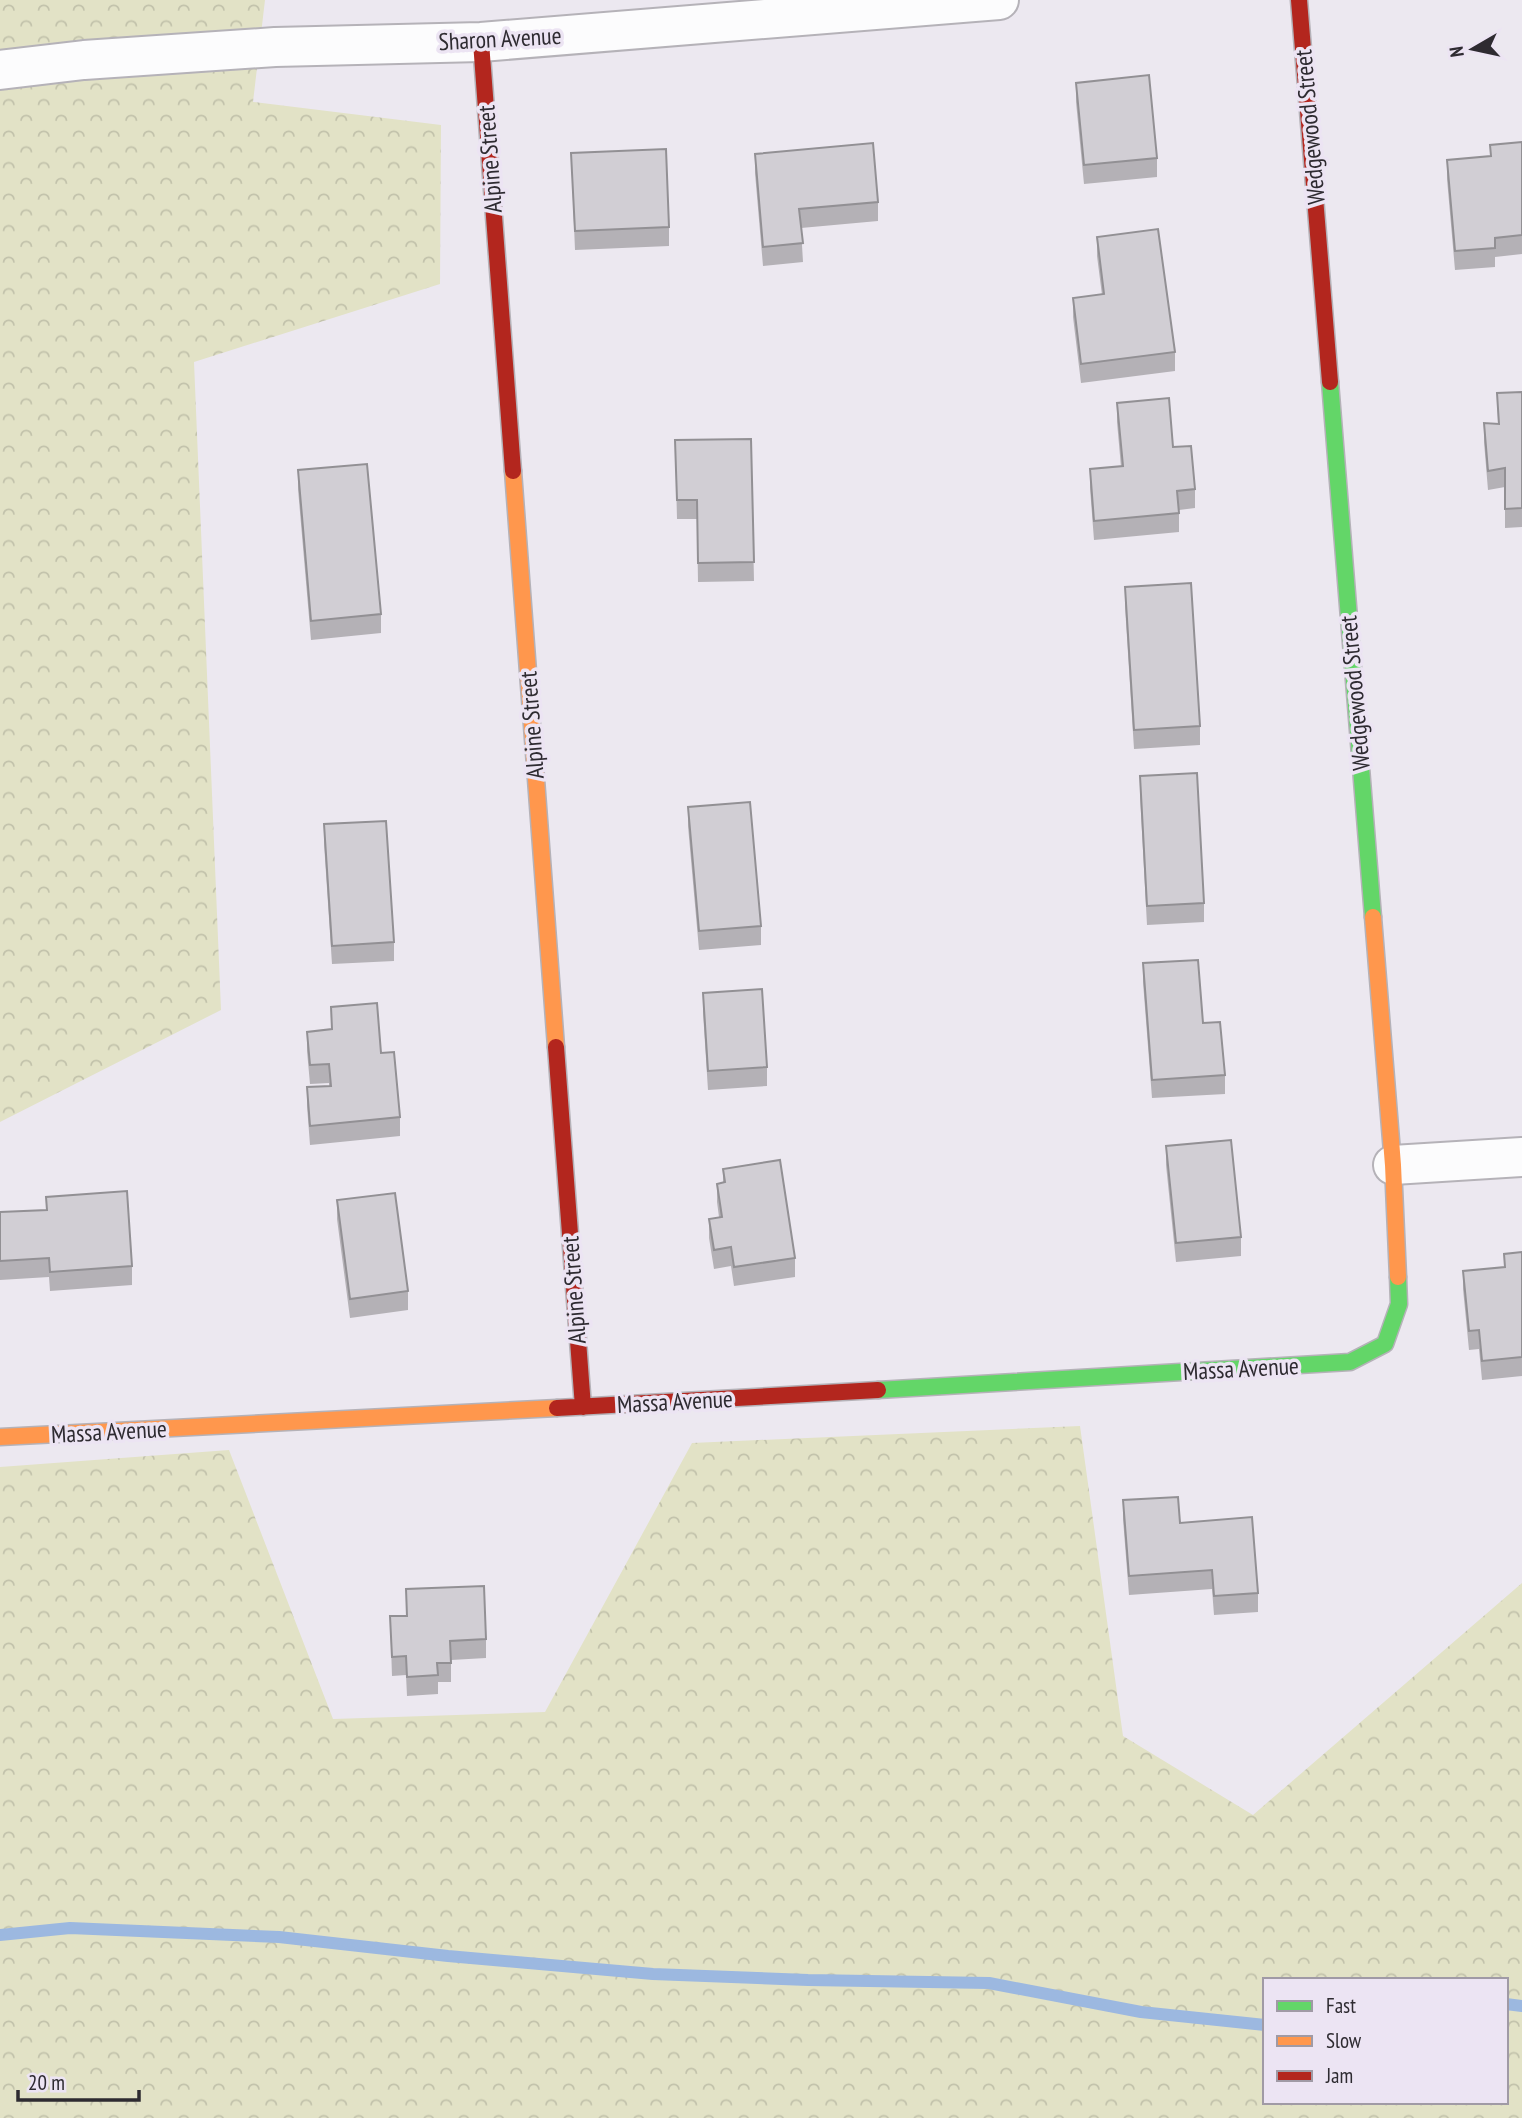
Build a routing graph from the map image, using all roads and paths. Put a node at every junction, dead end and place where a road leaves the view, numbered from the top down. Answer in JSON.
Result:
{"nodes":[{"id":1,"x":999,"y":0,"type":"edge"},
{"id":2,"x":1299,"y":0,"type":"edge"},
{"id":3,"x":481,"y":42,"type":"junction"},
{"id":4,"x":0,"y":70,"type":"edge"},
{"id":5,"x":1522,"y":1157,"type":"edge"},
{"id":6,"x":1393,"y":1164,"type":"junction"},
{"id":7,"x":1350,"y":1362,"type":"joint"},
{"id":8,"x":583,"y":1408,"type":"junction"},
{"id":9,"x":0,"y":1437,"type":"edge"}],
"edges":[{"from":1,"to":3,"type":"street","name":"Sharon Avenue"},
{"from":2,"to":6,"type":"street","name":"Wedgewood Street"},
{"from":3,"to":4,"type":"street","name":"Sharon Avenue"},
{"from":3,"to":8,"type":"street","name":"Alpine Street"},
{"from":5,"to":6,"type":"street"},
{"from":6,"to":7,"type":"street","name":"Wedgewood Street"},
{"from":7,"to":8,"type":"street","name":"Massa Avenue"},
{"from":8,"to":9,"type":"street","name":"Massa Avenue"}]}
